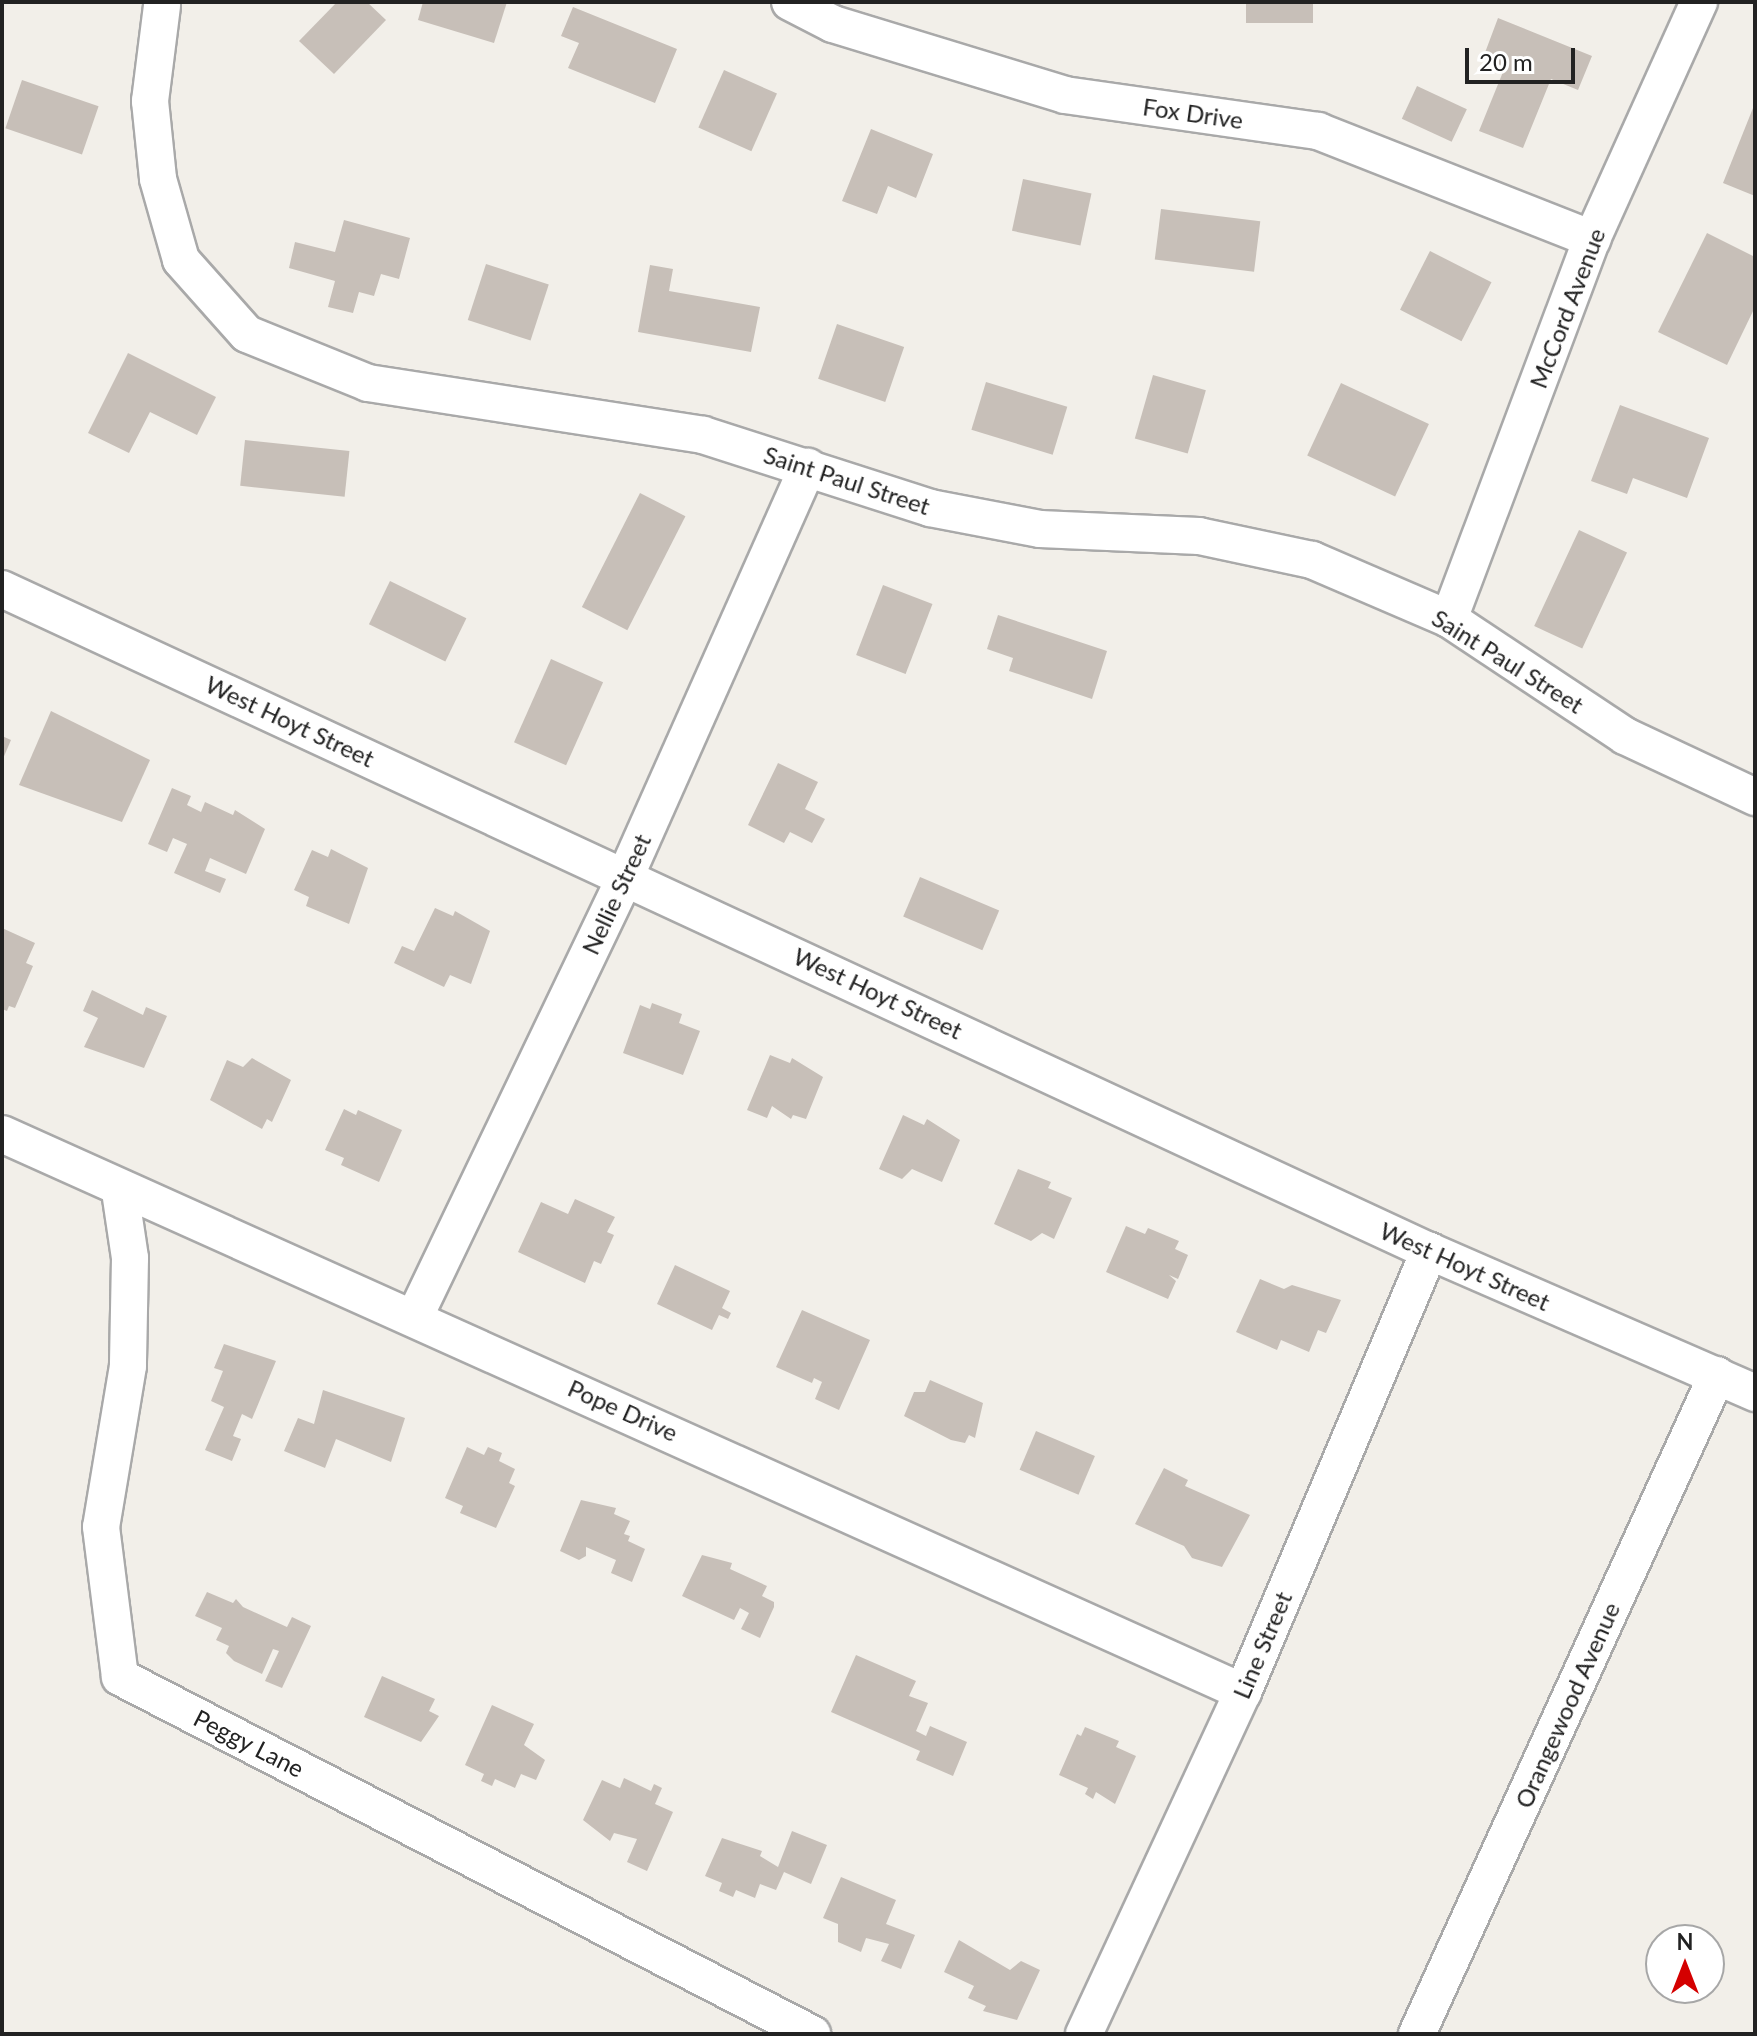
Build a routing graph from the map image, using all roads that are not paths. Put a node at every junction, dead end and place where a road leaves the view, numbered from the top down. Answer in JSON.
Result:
{"nodes":[{"id":1,"x":790,"y":2,"type":"edge"},
{"id":2,"x":1699,"y":2,"type":"edge"},
{"id":3,"x":159,"y":3,"type":"edge"},
{"id":4,"x":1592,"y":239,"type":"junction"},
{"id":5,"x":808,"y":467,"type":"junction"},
{"id":6,"x":2,"y":589,"type":"edge"},
{"id":7,"x":1449,"y":619,"type":"junction"},
{"id":8,"x":1755,"y":797,"type":"edge"},
{"id":9,"x":626,"y":875,"type":"junction"},
{"id":10,"x":2,"y":1134,"type":"edge"},
{"id":11,"x":120,"y":1191,"type":"junction"},
{"id":12,"x":1429,"y":1251,"type":"junction"},
{"id":13,"x":415,"y":1316,"type":"junction"},
{"id":14,"x":1717,"y":1375,"type":"junction"},
{"id":15,"x":1755,"y":1393,"type":"edge"},
{"id":16,"x":1243,"y":1692,"type":"junction"},
{"id":17,"x":812,"y":2034,"type":"edge"},
{"id":18,"x":1084,"y":2034,"type":"edge"},
{"id":19,"x":1417,"y":2034,"type":"edge"}],
"edges":[{"from":1,"to":4,"type":"street","name":"Fox Drive"},
{"from":2,"to":4,"type":"street","name":"McCord Avenue"},
{"from":3,"to":5,"type":"street","name":"Saint Paul Street"},
{"from":4,"to":7,"type":"street","name":"McCord Avenue"},
{"from":5,"to":7,"type":"street","name":"Saint Paul Street"},
{"from":5,"to":9,"type":"street","name":"Nellie Street"},
{"from":6,"to":9,"type":"street","name":"West Hoyt Street"},
{"from":7,"to":8,"type":"street","name":"Saint Paul Street"},
{"from":9,"to":12,"type":"street","name":"West Hoyt Street"},
{"from":9,"to":13,"type":"street","name":"Nellie Street"},
{"from":10,"to":11,"type":"street","name":"Pope Drive"},
{"from":11,"to":13,"type":"street","name":"Pope Drive"},
{"from":11,"to":17,"type":"street","name":"Peggy Lane"},
{"from":12,"to":14,"type":"street","name":"West Hoyt Street"},
{"from":12,"to":16,"type":"street","name":"Line Street"},
{"from":13,"to":16,"type":"street","name":"Pope Drive"},
{"from":14,"to":15,"type":"street","name":"West Hoyt Street"},
{"from":14,"to":19,"type":"street","name":"Orangewood Avenue"},
{"from":16,"to":18,"type":"street","name":"Line Street"}]}
